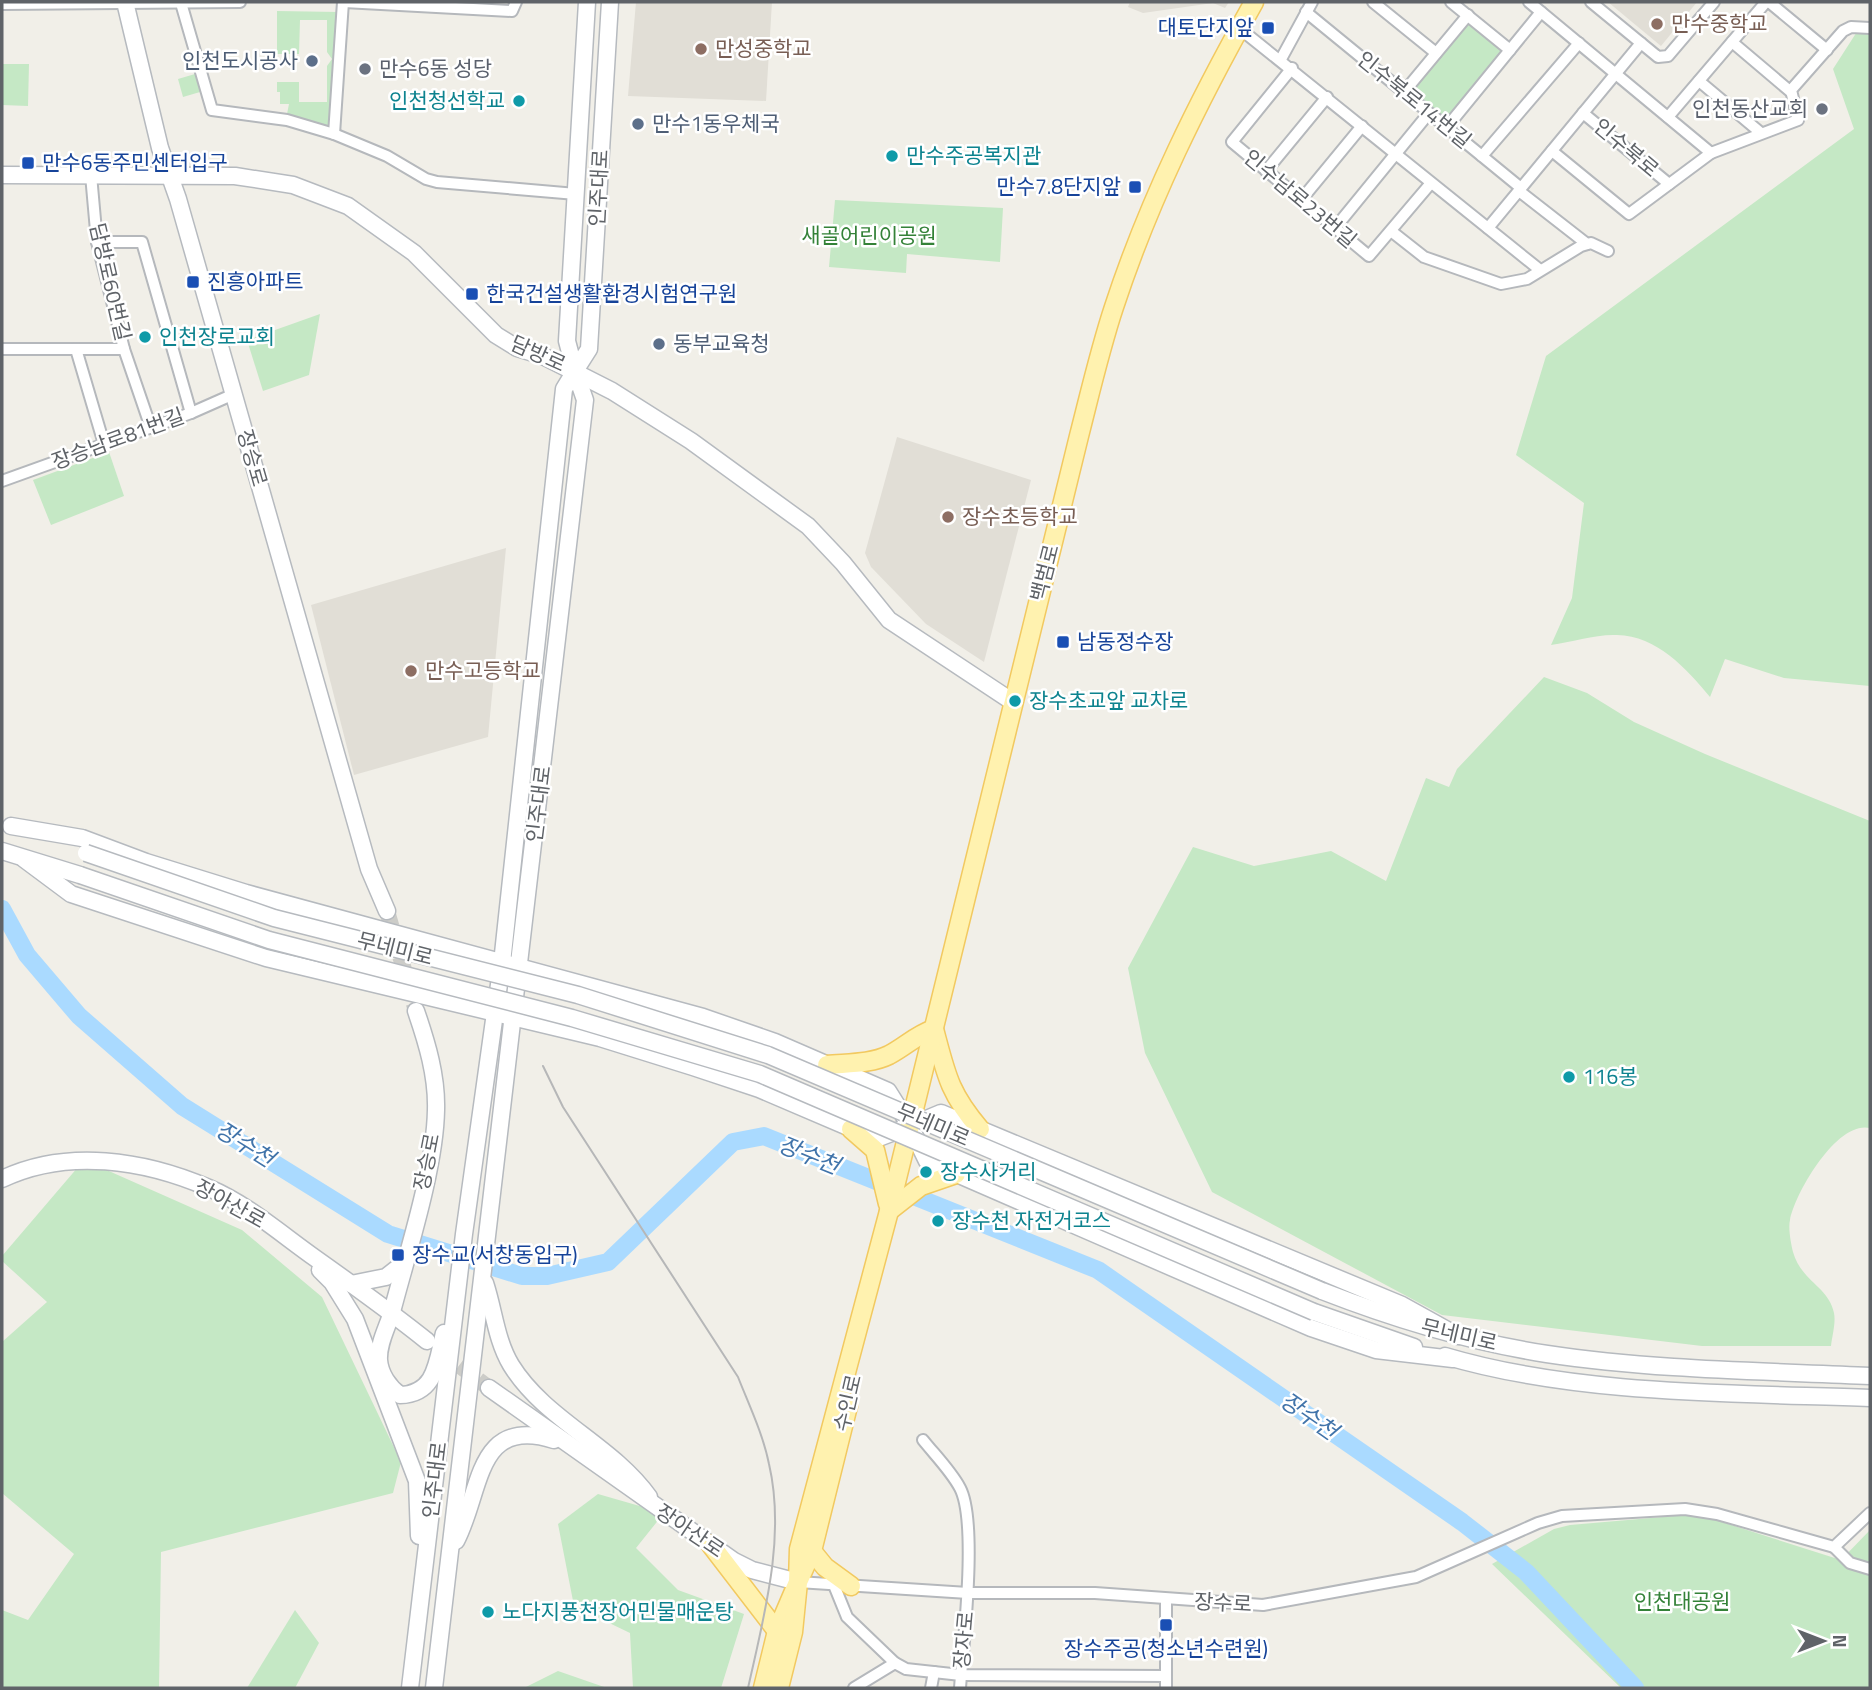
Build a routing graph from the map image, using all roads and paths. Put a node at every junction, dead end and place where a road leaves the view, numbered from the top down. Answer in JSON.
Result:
{"nodes":[{"id":1,"x":125,"y":2,"type":"edge"},
{"id":2,"x":181,"y":2,"type":"edge"},
{"id":3,"x":240,"y":2,"type":"edge"},
{"id":4,"x":343,"y":2,"type":"edge"},
{"id":5,"x":516,"y":2,"type":"edge"},
{"id":6,"x":587,"y":2,"type":"edge"},
{"id":7,"x":610,"y":2,"type":"edge"},
{"id":8,"x":1254,"y":2,"type":"edge"},
{"id":9,"x":1373,"y":2,"type":"edge"},
{"id":10,"x":1451,"y":2,"type":"edge"},
{"id":11,"x":1528,"y":2,"type":"edge"},
{"id":12,"x":1591,"y":2,"type":"edge"},
{"id":13,"x":1714,"y":2,"type":"edge"},
{"id":14,"x":1768,"y":2,"type":"edge"},
{"id":15,"x":2,"y":4,"type":"edge"},
{"id":16,"x":1309,"y":7,"type":"edge"},
{"id":17,"x":1541,"y":12,"type":"junction"},
{"id":18,"x":1468,"y":15,"type":"junction"},
{"id":19,"x":1870,"y":27,"type":"edge"},
{"id":20,"x":1239,"y":28,"type":"junction"},
{"id":21,"x":1732,"y":42,"type":"junction"},
{"id":22,"x":1579,"y":43,"type":"junction"},
{"id":23,"x":1641,"y":43,"type":"junction"},
{"id":24,"x":1510,"y":50,"type":"junction"},
{"id":25,"x":1827,"y":50,"type":"junction"},
{"id":26,"x":1436,"y":53,"type":"junction"},
{"id":27,"x":1281,"y":59,"type":"junction"},
{"id":28,"x":1292,"y":68,"type":"junction"},
{"id":29,"x":1616,"y":74,"type":"junction"},
{"id":30,"x":1699,"y":81,"type":"junction"},
{"id":31,"x":1404,"y":92,"type":"junction"},
{"id":32,"x":1791,"y":92,"type":"junction"},
{"id":33,"x":1327,"y":97,"type":"junction"},
{"id":34,"x":1429,"y":113,"type":"junction"},
{"id":35,"x":1583,"y":113,"type":"junction"},
{"id":36,"x":1668,"y":117,"type":"junction"},
{"id":37,"x":1362,"y":126,"type":"junction"},
{"id":38,"x":1447,"y":127,"type":"junction"},
{"id":39,"x":1761,"y":133,"type":"junction"},
{"id":40,"x":334,"y":134,"type":"junction"},
{"id":41,"x":1552,"y":150,"type":"junction"},
{"id":42,"x":1395,"y":153,"type":"junction"},
{"id":43,"x":1711,"y":153,"type":"junction"},
{"id":44,"x":1482,"y":156,"type":"junction"},
{"id":45,"x":1266,"y":171,"type":"junction"},
{"id":46,"x":2,"y":175,"type":"edge"},
{"id":47,"x":91,"y":175,"type":"junction"},
{"id":48,"x":170,"y":176,"type":"junction"},
{"id":49,"x":1431,"y":183,"type":"junction"},
{"id":50,"x":1669,"y":184,"type":"junction"},
{"id":51,"x":1520,"y":189,"type":"junction"},
{"id":52,"x":576,"y":194,"type":"junction"},
{"id":53,"x":1301,"y":200,"type":"junction"},
{"id":54,"x":1335,"y":228,"type":"junction"},
{"id":55,"x":1488,"y":228,"type":"junction"},
{"id":56,"x":1391,"y":230,"type":"junction"},
{"id":57,"x":97,"y":242,"type":"junction"},
{"id":58,"x":1587,"y":244,"type":"junction"},
{"id":59,"x":1608,"y":251,"type":"dead end"},
{"id":60,"x":1541,"y":270,"type":"junction"},
{"id":61,"x":2,"y":349,"type":"edge"},
{"id":62,"x":76,"y":349,"type":"junction"},
{"id":63,"x":124,"y":349,"type":"junction"},
{"id":64,"x":575,"y":370,"type":"junction"},
{"id":65,"x":234,"y":394,"type":"junction"},
{"id":66,"x":191,"y":413,"type":"junction"},
{"id":67,"x":151,"y":428,"type":"junction"},
{"id":68,"x":104,"y":444,"type":"junction"},
{"id":69,"x":2,"y":481,"type":"edge"},
{"id":70,"x":1013,"y":702,"type":"junction"},
{"id":71,"x":6,"y":824,"type":"edge"},
{"id":72,"x":4,"y":852,"type":"edge"},
{"id":73,"x":24,"y":859,"type":"junction"},
{"id":74,"x":387,"y":911,"type":"tunnel mouth"},
{"id":75,"x":502,"y":963,"type":"junction"},
{"id":76,"x":520,"y":967,"type":"junction"},
{"id":77,"x":416,"y":1011,"type":"tunnel mouth"},
{"id":78,"x":495,"y":1015,"type":"junction"},
{"id":79,"x":513,"y":1018,"type":"junction"},
{"id":80,"x":934,"y":1029,"type":"junction"},
{"id":81,"x":827,"y":1065,"type":"junction"},
{"id":82,"x":910,"y":1126,"type":"junction"},
{"id":83,"x":851,"y":1129,"type":"junction"},
{"id":84,"x":980,"y":1129,"type":"junction"},
{"id":85,"x":948,"y":1176,"type":"junction"},
{"id":86,"x":2,"y":1179,"type":"edge"},
{"id":87,"x":888,"y":1216,"type":"junction"},
{"id":88,"x":291,"y":1241,"type":"junction"},
{"id":89,"x":406,"y":1258,"type":"junction"},
{"id":90,"x":460,"y":1272,"type":"junction"},
{"id":91,"x":483,"y":1278,"type":"junction"},
{"id":92,"x":351,"y":1284,"type":"junction"},
{"id":93,"x":392,"y":1313,"type":"junction"},
{"id":94,"x":1458,"y":1336,"type":"junction"},
{"id":95,"x":427,"y":1341,"type":"tunnel mouth"},
{"id":96,"x":1453,"y":1359,"type":"junction"},
{"id":97,"x":1870,"y":1377,"type":"edge"},
{"id":98,"x":489,"y":1388,"type":"tunnel mouth"},
{"id":99,"x":1870,"y":1398,"type":"edge"},
{"id":100,"x":923,"y":1440,"type":"dead end"},
{"id":101,"x":565,"y":1443,"type":"junction"},
{"id":102,"x":657,"y":1508,"type":"junction"},
{"id":103,"x":1870,"y":1513,"type":"edge"},
{"id":104,"x":711,"y":1545,"type":"junction"},
{"id":105,"x":1835,"y":1547,"type":"junction"},
{"id":106,"x":812,"y":1551,"type":"junction"},
{"id":107,"x":450,"y":1553,"type":"junction"},
{"id":108,"x":1870,"y":1569,"type":"edge"},
{"id":109,"x":798,"y":1582,"type":"junction"},
{"id":110,"x":843,"y":1586,"type":"junction"},
{"id":111,"x":968,"y":1593,"type":"junction"},
{"id":112,"x":1166,"y":1599,"type":"junction"},
{"id":113,"x":777,"y":1631,"type":"junction"},
{"id":114,"x":416,"y":1638,"type":"junction"},
{"id":115,"x":895,"y":1663,"type":"junction"},
{"id":116,"x":934,"y":1672,"type":"junction"},
{"id":117,"x":961,"y":1675,"type":"junction"},
{"id":118,"x":1032,"y":1675,"type":"junction"},
{"id":119,"x":1102,"y":1676,"type":"junction"},
{"id":120,"x":1166,"y":1682,"type":"edge"},
{"id":121,"x":410,"y":1688,"type":"edge"},
{"id":122,"x":434,"y":1688,"type":"edge"},
{"id":123,"x":763,"y":1688,"type":"edge"},
{"id":124,"x":779,"y":1688,"type":"edge"},
{"id":125,"x":854,"y":1688,"type":"edge"},
{"id":126,"x":930,"y":1688,"type":"edge"},
{"id":127,"x":960,"y":1688,"type":"edge"},
{"id":128,"x":1031,"y":1688,"type":"edge"},
{"id":129,"x":1102,"y":1688,"type":"edge"}],
"edges":[{"from":1,"to":2,"type":"street"},
{"from":1,"to":15,"type":"street"},
{"from":1,"to":48,"type":"main road","name":"장승로"},
{"from":2,"to":3,"type":"street"},
{"from":2,"to":40,"type":"street"},
{"from":4,"to":5,"type":"street"},
{"from":4,"to":40,"type":"street"},
{"from":6,"to":52,"type":"main road","name":"인주대로"},
{"from":7,"to":64,"type":"main road","name":"인주대로"},
{"from":8,"to":20,"type":"main road","name":"백범로"},
{"from":9,"to":26,"type":"street"},
{"from":10,"to":18,"type":"street"},
{"from":11,"to":17,"type":"street"},
{"from":12,"to":23,"type":"street"},
{"from":13,"to":23,"type":"street"},
{"from":14,"to":21,"type":"street"},
{"from":14,"to":25,"type":"street"},
{"from":16,"to":27,"type":"street"},
{"from":16,"to":31,"type":"street","name":"인수북로14번길"},
{"from":17,"to":22,"type":"street"},
{"from":17,"to":24,"type":"street"},
{"from":18,"to":24,"type":"street"},
{"from":18,"to":26,"type":"street"},
{"from":19,"to":25,"type":"street"},
{"from":20,"to":27,"type":"street"},
{"from":20,"to":70,"type":"main road","name":"백범로"},
{"from":21,"to":30,"type":"street"},
{"from":21,"to":32,"type":"street"},
{"from":22,"to":29,"type":"street"},
{"from":22,"to":44,"type":"street"},
{"from":23,"to":29,"type":"street","name":"인수북로"},
{"from":24,"to":38,"type":"street"},
{"from":25,"to":32,"type":"street"},
{"from":26,"to":31,"type":"street"},
{"from":27,"to":28,"type":"street"},
{"from":28,"to":33,"type":"street"},
{"from":28,"to":45,"type":"street","name":"인수남로23번길"},
{"from":29,"to":35,"type":"street","name":"인수북로"},
{"from":29,"to":36,"type":"street"},
{"from":30,"to":36,"type":"street"},
{"from":30,"to":39,"type":"street"},
{"from":31,"to":34,"type":"street","name":"인수북로14번길"},
{"from":32,"to":39,"type":"street"},
{"from":33,"to":37,"type":"street"},
{"from":33,"to":45,"type":"street"},
{"from":34,"to":38,"type":"street","name":"인수북로14번길"},
{"from":34,"to":42,"type":"street"},
{"from":35,"to":41,"type":"street","name":"인수북로"},
{"from":35,"to":50,"type":"street","name":"인수북로"},
{"from":36,"to":43,"type":"street"},
{"from":37,"to":42,"type":"street"},
{"from":37,"to":53,"type":"street"},
{"from":38,"to":44,"type":"street","name":"인수북로14번길"},
{"from":39,"to":43,"type":"street"},
{"from":40,"to":52,"type":"street"},
{"from":41,"to":50,"type":"street"},
{"from":41,"to":51,"type":"street","name":"인수북로"},
{"from":42,"to":49,"type":"street"},
{"from":42,"to":54,"type":"street"},
{"from":43,"to":50,"type":"street"},
{"from":44,"to":51,"type":"street","name":"인수북로14번길"},
{"from":45,"to":53,"type":"street","name":"인수남로23번길"},
{"from":46,"to":47,"type":"main road","name":"담방로"},
{"from":47,"to":48,"type":"main road","name":"담방로"},
{"from":47,"to":57,"type":"street","name":"담방로60번길"},
{"from":48,"to":64,"type":"main road","name":"담방로"},
{"from":48,"to":65,"type":"main road","name":"장승로"},
{"from":49,"to":55,"type":"street"},
{"from":49,"to":56,"type":"street"},
{"from":51,"to":55,"type":"street","name":"인수북로"},
{"from":51,"to":58,"type":"street"},
{"from":52,"to":64,"type":"main road","name":"인주대로"},
{"from":53,"to":54,"type":"street","name":"인수남로23번길"},
{"from":54,"to":56,"type":"street","name":"인수남로23번길"},
{"from":55,"to":60,"type":"street"},
{"from":56,"to":60,"type":"street"},
{"from":57,"to":63,"type":"street","name":"담방로60번길"},
{"from":57,"to":66,"type":"street"},
{"from":58,"to":59,"type":"street"},
{"from":58,"to":60,"type":"street"},
{"from":61,"to":62,"type":"street"},
{"from":62,"to":63,"type":"street"},
{"from":62,"to":68,"type":"street"},
{"from":63,"to":67,"type":"street","name":"담방로60번길"},
{"from":64,"to":70,"type":"main road","name":"담방로"},
{"from":64,"to":75,"type":"main road","name":"인주대로"},
{"from":64,"to":76,"type":"main road","name":"인주대로"},
{"from":65,"to":66,"type":"street","name":"장승남로81번길"},
{"from":65,"to":74,"type":"main road","name":"장승로"},
{"from":66,"to":67,"type":"street","name":"장승남로81번길"},
{"from":67,"to":68,"type":"street","name":"장승남로81번길"},
{"from":68,"to":69,"type":"street","name":"장승남로81번길"},
{"from":70,"to":80,"type":"main road","name":"백범로"},
{"from":71,"to":75,"type":"main road"},
{"from":71,"to":94,"type":"main road","name":"무네미로","bridge":true},
{"from":72,"to":73,"type":"main road","name":"무네미로"},
{"from":73,"to":78,"type":"main road"},
{"from":73,"to":96,"type":"main road","name":"무네미로","bridge":true},
{"from":75,"to":76,"type":"main road"},
{"from":75,"to":78,"type":"main road","name":"인주대로"},
{"from":76,"to":79,"type":"main road","name":"인주대로"},
{"from":76,"to":81,"type":"main road"},
{"from":77,"to":89,"type":"main road","name":"장승로"},
{"from":78,"to":79,"type":"main road"},
{"from":78,"to":90,"type":"main road","name":"인주대로"},
{"from":79,"to":83,"type":"main road"},
{"from":79,"to":91,"type":"main road","name":"인주대로"},
{"from":80,"to":81,"type":"main road"},
{"from":80,"to":82,"type":"main road","name":"백범로"},
{"from":80,"to":84,"type":"main road"},
{"from":81,"to":82,"type":"main road"},
{"from":82,"to":83,"type":"main road"},
{"from":82,"to":84,"type":"main road"},
{"from":82,"to":85,"type":"main road"},
{"from":82,"to":87,"type":"main road","name":"수인로"},
{"from":83,"to":87,"type":"main road"},
{"from":84,"to":94,"type":"main road"},
{"from":85,"to":87,"type":"main road"},
{"from":85,"to":96,"type":"main road"},
{"from":86,"to":88,"type":"main road","name":"장아산로"},
{"from":87,"to":106,"type":"main road","name":"수인로"},
{"from":87,"to":109,"type":"main road","name":"수인로"},
{"from":88,"to":92,"type":"main road","name":"장아산로"},
{"from":88,"to":114,"type":"main road"},
{"from":89,"to":92,"type":"main road"},
{"from":89,"to":93,"type":"main road","name":"장승로"},
{"from":90,"to":93,"type":"main road","name":"장승로"},
{"from":90,"to":114,"type":"main road","name":"인주대로"},
{"from":91,"to":102,"type":"main road"},
{"from":91,"to":107,"type":"main road","name":"인주대로"},
{"from":92,"to":93,"type":"main road","name":"장아산로"},
{"from":93,"to":95,"type":"main road","name":"장아산로"},
{"from":94,"to":97,"type":"main road","name":"무네미로"},
{"from":96,"to":99,"type":"main road","name":"무네미로"},
{"from":98,"to":101,"type":"main road","name":"장아산로"},
{"from":100,"to":111,"type":"street"},
{"from":101,"to":102,"type":"main road","name":"장아산로"},
{"from":101,"to":107,"type":"main road"},
{"from":102,"to":104,"type":"main road","name":"장아산로"},
{"from":103,"to":105,"type":"street"},
{"from":104,"to":109,"type":"main road","name":"장아산로"},
{"from":104,"to":113,"type":"main road"},
{"from":105,"to":108,"type":"street"},
{"from":105,"to":112,"type":"street","name":"장수로"},
{"from":106,"to":109,"type":"main road","name":"수인로"},
{"from":106,"to":110,"type":"main road"},
{"from":107,"to":122,"type":"main road","name":"인주대로"},
{"from":109,"to":110,"type":"street","name":"장수로"},
{"from":109,"to":113,"type":"main road","name":"수인로"},
{"from":109,"to":124,"type":"main road","name":"수인로"},
{"from":110,"to":111,"type":"street","name":"장수로"},
{"from":110,"to":115,"type":"street"},
{"from":111,"to":112,"type":"street","name":"장수로"},
{"from":111,"to":117,"type":"street","name":"장자로"},
{"from":112,"to":120,"type":"street"},
{"from":113,"to":123,"type":"main road","name":"수인로"},
{"from":114,"to":121,"type":"main road","name":"인주대로"},
{"from":115,"to":116,"type":"street"},
{"from":115,"to":125,"type":"street"},
{"from":116,"to":117,"type":"street"},
{"from":116,"to":126,"type":"street"},
{"from":117,"to":118,"type":"street"},
{"from":117,"to":127,"type":"street","name":"장자로"},
{"from":118,"to":119,"type":"street"},
{"from":118,"to":128,"type":"street"},
{"from":119,"to":120,"type":"street"},
{"from":119,"to":129,"type":"street"}]}
